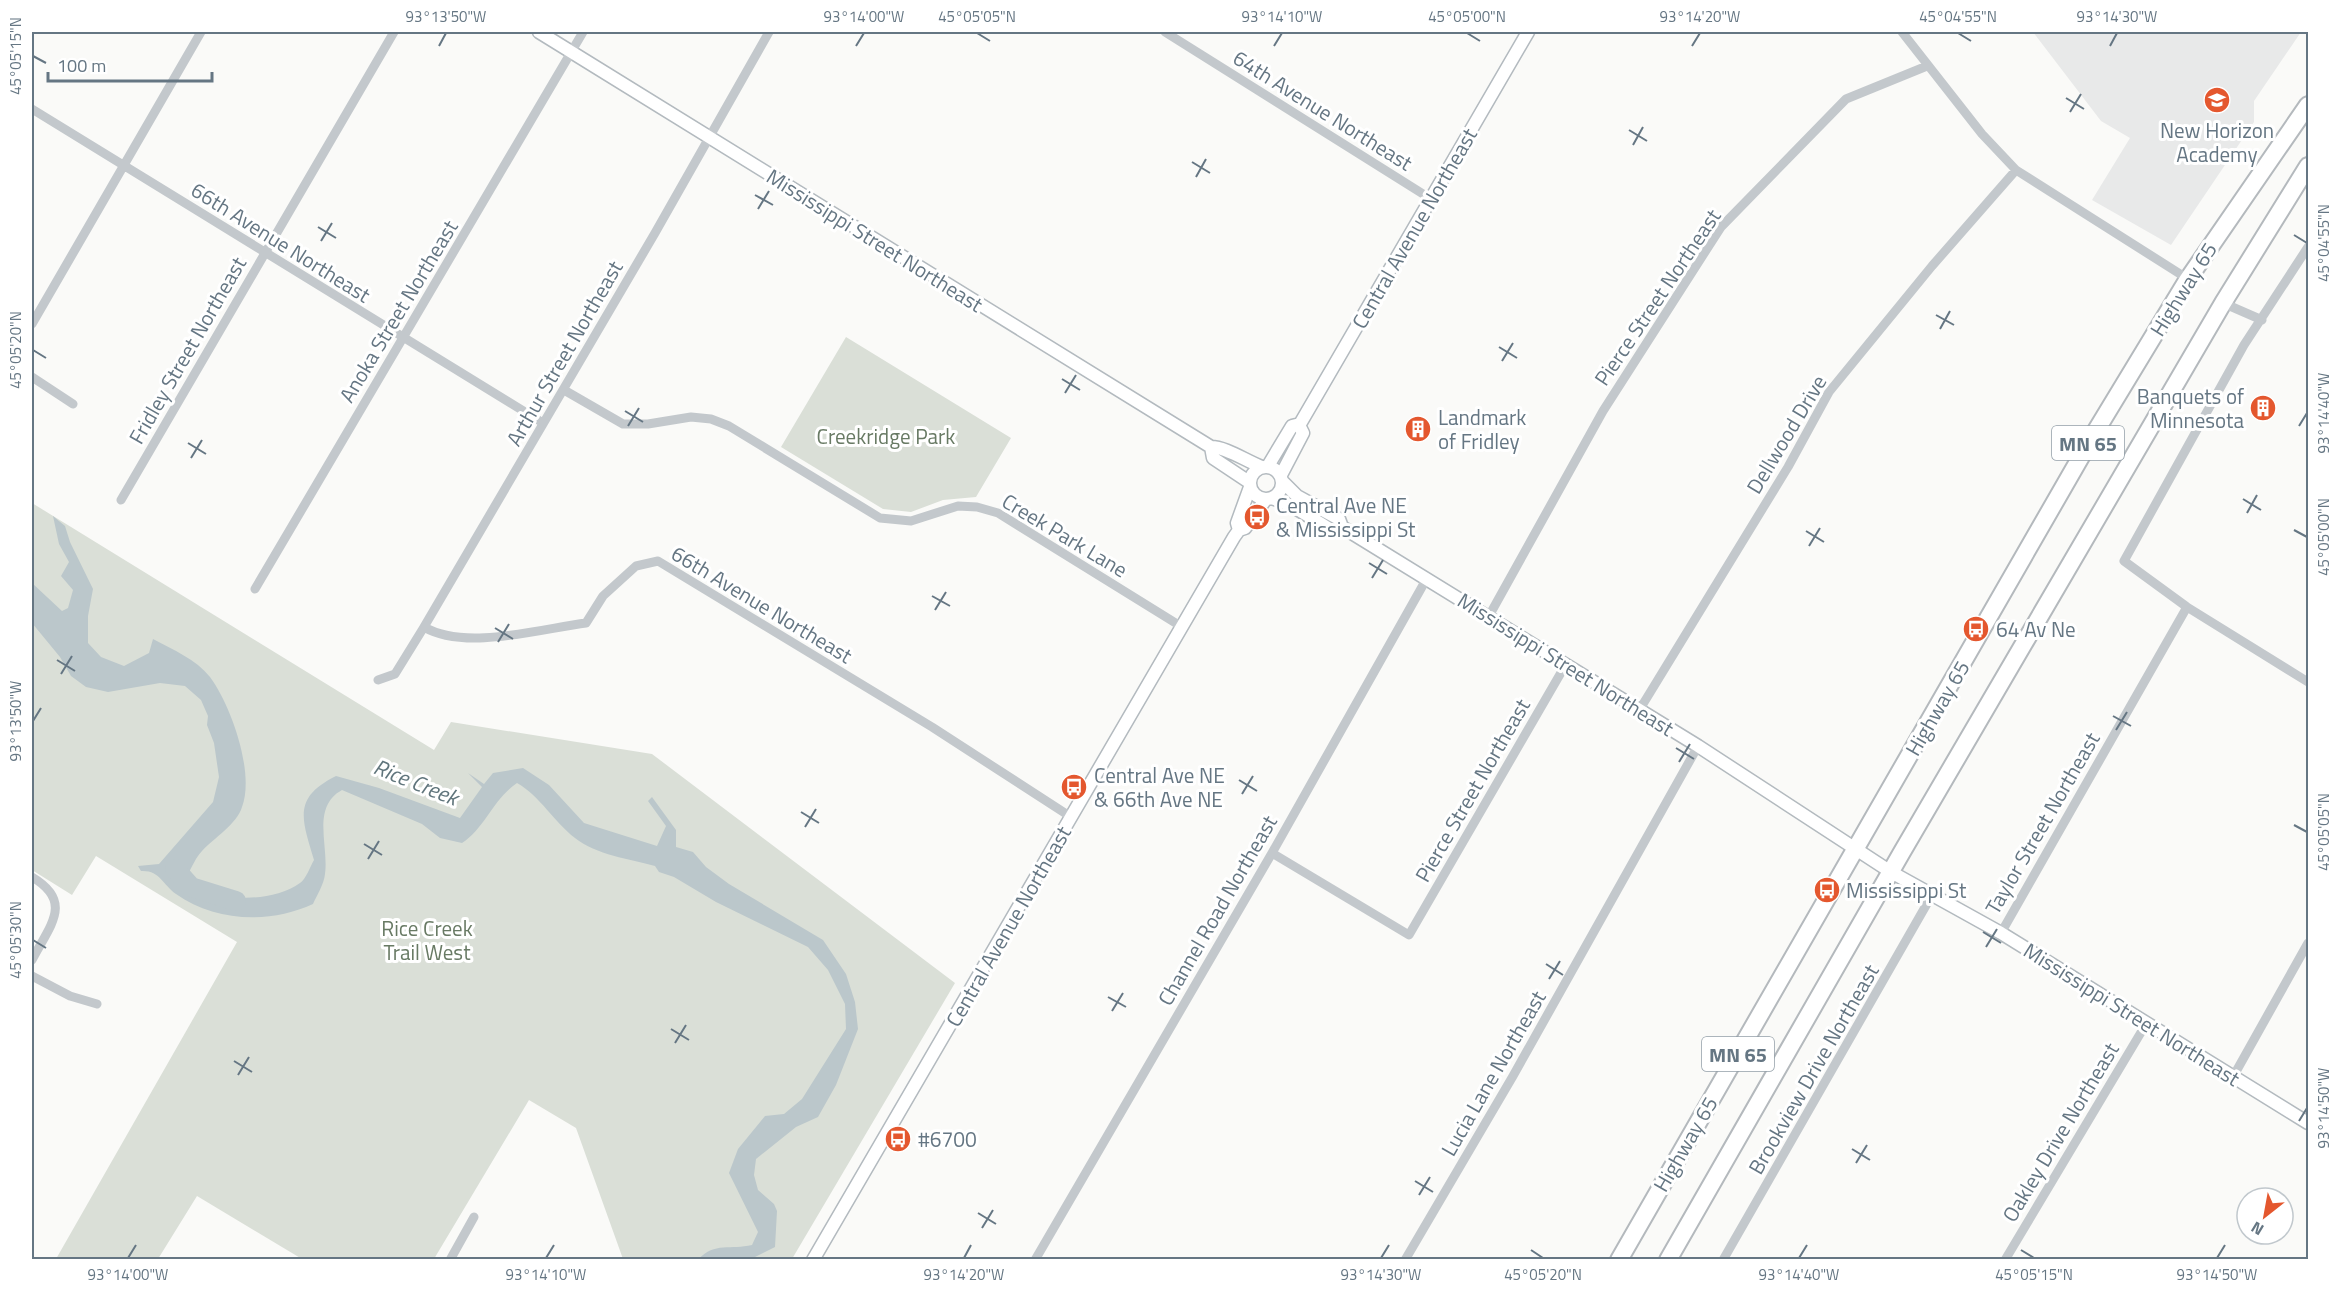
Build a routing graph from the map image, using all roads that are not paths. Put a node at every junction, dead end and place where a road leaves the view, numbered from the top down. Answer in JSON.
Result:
{"nodes":[{"id":1,"x":201,"y":32,"type":"edge"},
{"id":2,"x":394,"y":32,"type":"edge"},
{"id":3,"x":539,"y":32,"type":"edge"},
{"id":4,"x":583,"y":32,"type":"edge"},
{"id":5,"x":769,"y":32,"type":"edge"},
{"id":6,"x":1165,"y":32,"type":"edge"},
{"id":7,"x":1528,"y":32,"type":"edge"},
{"id":8,"x":1902,"y":32,"type":"edge"},
{"id":9,"x":572,"y":52,"type":"junction"},
{"id":10,"x":1927,"y":66,"type":"junction"},
{"id":11,"x":2308,"y":105,"type":"edge"},
{"id":12,"x":32,"y":109,"type":"edge"},
{"id":13,"x":710,"y":138,"type":"junction"},
{"id":14,"x":125,"y":166,"type":"junction"},
{"id":15,"x":2308,"y":166,"type":"edge"},
{"id":16,"x":2016,"y":170,"type":"junction"},
{"id":17,"x":1431,"y":199,"type":"junction"},
{"id":18,"x":2308,"y":247,"type":"edge"},
{"id":19,"x":264,"y":253,"type":"junction"},
{"id":20,"x":2188,"y":279,"type":"junction"},
{"id":21,"x":2223,"y":303,"type":"junction"},
{"id":22,"x":2262,"y":320,"type":"junction"},
{"id":23,"x":32,"y":324,"type":"edge"},
{"id":24,"x":403,"y":338,"type":"junction"},
{"id":25,"x":32,"y":378,"type":"edge"},
{"id":26,"x":564,"y":390,"type":"junction"},
{"id":27,"x":74,"y":404,"type":"dead end"},
{"id":28,"x":543,"y":423,"type":"junction"},
{"id":29,"x":1299,"y":425,"type":"junction"},
{"id":30,"x":1211,"y":447,"type":"junction"},
{"id":31,"x":1265,"y":466,"type":"junction"},
{"id":32,"x":1282,"y":478,"type":"junction"},
{"id":33,"x":1250,"y":485,"type":"junction"},
{"id":34,"x":1269,"y":499,"type":"junction"},
{"id":35,"x":121,"y":500,"type":"dead end"},
{"id":36,"x":1342,"y":527,"type":"junction"},
{"id":37,"x":1239,"y":530,"type":"junction"},
{"id":38,"x":1427,"y":578,"type":"junction"},
{"id":39,"x":255,"y":589,"type":"dead end"},
{"id":40,"x":2187,"y":607,"type":"junction"},
{"id":41,"x":1489,"y":616,"type":"junction"},
{"id":42,"x":424,"y":627,"type":"junction"},
{"id":43,"x":1182,"y":627,"type":"junction"},
{"id":44,"x":1566,"y":664,"type":"junction"},
{"id":45,"x":378,"y":680,"type":"dead end"},
{"id":46,"x":2308,"y":682,"type":"edge"},
{"id":47,"x":1640,"y":710,"type":"junction"},
{"id":48,"x":1698,"y":746,"type":"junction"},
{"id":49,"x":1071,"y":817,"type":"junction"},
{"id":50,"x":1856,"y":848,"type":"junction"},
{"id":51,"x":1272,"y":853,"type":"junction"},
{"id":52,"x":1891,"y":872,"type":"junction"},
{"id":53,"x":32,"y":877,"type":"edge"},
{"id":54,"x":1932,"y":896,"type":"junction"},
{"id":55,"x":2001,"y":933,"type":"junction"},
{"id":56,"x":2308,"y":943,"type":"edge"},
{"id":57,"x":32,"y":960,"type":"edge"},
{"id":58,"x":32,"y":976,"type":"edge"},
{"id":59,"x":97,"y":1004,"type":"dead end"},
{"id":60,"x":2146,"y":1024,"type":"junction"},
{"id":61,"x":2233,"y":1077,"type":"junction"},
{"id":62,"x":2308,"y":1123,"type":"edge"},
{"id":63,"x":474,"y":1217,"type":"dead end"},
{"id":64,"x":450,"y":1260,"type":"edge"},
{"id":65,"x":813,"y":1260,"type":"edge"},
{"id":66,"x":1035,"y":1260,"type":"edge"},
{"id":67,"x":1405,"y":1260,"type":"edge"},
{"id":68,"x":1619,"y":1260,"type":"edge"},
{"id":69,"x":1668,"y":1260,"type":"edge"},
{"id":70,"x":1723,"y":1260,"type":"edge"},
{"id":71,"x":2005,"y":1260,"type":"edge"}],
"edges":[{"from":1,"to":14,"type":"street"},
{"from":2,"to":19,"type":"street","name":"Fridley Street Northeast"},
{"from":3,"to":9,"type":"street","name":"Mississippi Street Northeast"},
{"from":4,"to":9,"type":"street","name":"Anoka Street Northeast"},
{"from":5,"to":13,"type":"street","name":"Arthur Street Northeast"},
{"from":6,"to":17,"type":"street","name":"64th Avenue Northeast"},
{"from":7,"to":17,"type":"street","name":"Central Avenue Northeast"},
{"from":8,"to":10,"type":"street"},
{"from":9,"to":13,"type":"street","name":"Mississippi Street Northeast"},
{"from":9,"to":24,"type":"street","name":"Anoka Street Northeast"},
{"from":10,"to":16,"type":"street"},
{"from":10,"to":41,"type":"street","name":"Pierce Street Northeast"},
{"from":11,"to":20,"type":"highway","name":"Highway 65","number":"MN 65"},
{"from":12,"to":14,"type":"street","name":"66th Avenue Northeast"},
{"from":13,"to":26,"type":"street","name":"Arthur Street Northeast"},
{"from":13,"to":30,"type":"street","name":"Mississippi Street Northeast"},
{"from":14,"to":19,"type":"street","name":"66th Avenue Northeast"},
{"from":14,"to":23,"type":"street"},
{"from":15,"to":21,"type":"highway","name":"Highway 65","number":"MN 65"},
{"from":16,"to":20,"type":"street"},
{"from":16,"to":47,"type":"street","name":"Dellwood Drive"},
{"from":17,"to":29,"type":"street","name":"Central Avenue Northeast"},
{"from":18,"to":22,"type":"street"},
{"from":19,"to":24,"type":"street","name":"66th Avenue Northeast"},
{"from":19,"to":35,"type":"street","name":"Fridley Street Northeast"},
{"from":20,"to":50,"type":"highway","name":"Highway 65","number":"MN 65"},
{"from":21,"to":22,"type":"street"},
{"from":21,"to":52,"type":"highway","name":"Highway 65","number":"MN 65"},
{"from":22,"to":40,"type":"street"},
{"from":24,"to":28,"type":"street","name":"66th Avenue Northeast"},
{"from":24,"to":39,"type":"street","name":"Anoka Street Northeast"},
{"from":25,"to":27,"type":"street"},
{"from":26,"to":28,"type":"street","name":"Arthur Street Northeast"},
{"from":26,"to":43,"type":"street","name":"Creek Park Lane"},
{"from":28,"to":42,"type":"street","name":"Arthur Street Northeast"},
{"from":29,"to":31,"type":"street","name":"Central Avenue Northeast"},
{"from":29,"to":32,"type":"street","name":"Central Avenue Northeast"},
{"from":30,"to":31,"type":"street","name":"Mississippi Street Northeast"},
{"from":30,"to":33,"type":"street","name":"Mississippi Street Northeast"},
{"from":31,"to":32,"type":"street"},
{"from":31,"to":33,"type":"street"},
{"from":32,"to":34,"type":"street"},
{"from":32,"to":36,"type":"street","name":"Mississippi Street Northeast"},
{"from":33,"to":34,"type":"street"},
{"from":33,"to":37,"type":"street","name":"Central Avenue Northeast"},
{"from":34,"to":36,"type":"street","name":"Mississippi Street Northeast"},
{"from":34,"to":37,"type":"street","name":"Central Avenue Northeast"},
{"from":36,"to":38,"type":"street","name":"Mississippi Street Northeast"},
{"from":37,"to":43,"type":"street","name":"Central Avenue Northeast"},
{"from":38,"to":41,"type":"street","name":"Mississippi Street Northeast"},
{"from":38,"to":51,"type":"street","name":"Channel Road Northeast"},
{"from":40,"to":46,"type":"street"},
{"from":40,"to":55,"type":"street","name":"Taylor Street Northeast"},
{"from":41,"to":44,"type":"street","name":"Mississippi Street Northeast"},
{"from":42,"to":45,"type":"street","name":"Arthur Street Northeast"},
{"from":42,"to":49,"type":"street","name":"66th Avenue Northeast"},
{"from":43,"to":49,"type":"street","name":"Central Avenue Northeast"},
{"from":44,"to":47,"type":"street","name":"Mississippi Street Northeast"},
{"from":44,"to":51,"type":"street","name":"Pierce Street Northeast"},
{"from":47,"to":48,"type":"street","name":"Mississippi Street Northeast"},
{"from":48,"to":50,"type":"street","name":"Mississippi Street Northeast"},
{"from":48,"to":67,"type":"street","name":"Lucia Lane Northeast"},
{"from":49,"to":65,"type":"street","name":"Central Avenue Northeast"},
{"from":50,"to":52,"type":"street","name":"Mississippi Street Northeast"},
{"from":50,"to":68,"type":"highway","name":"Highway 65","number":"MN 65"},
{"from":51,"to":66,"type":"street","name":"Channel Road Northeast"},
{"from":52,"to":54,"type":"street","name":"Mississippi Street Northeast"},
{"from":52,"to":69,"type":"highway","name":"Highway 65","number":"MN 65"},
{"from":53,"to":57,"type":"street"},
{"from":54,"to":55,"type":"street","name":"Mississippi Street Northeast"},
{"from":54,"to":70,"type":"street","name":"Brookview Drive Northeast"},
{"from":55,"to":60,"type":"street","name":"Mississippi Street Northeast"},
{"from":56,"to":61,"type":"street"},
{"from":58,"to":59,"type":"street"},
{"from":60,"to":61,"type":"street","name":"Mississippi Street Northeast"},
{"from":60,"to":71,"type":"street","name":"Oakley Drive Northeast"},
{"from":61,"to":62,"type":"street","name":"Mississippi Street Northeast"},
{"from":63,"to":64,"type":"street"}]}
